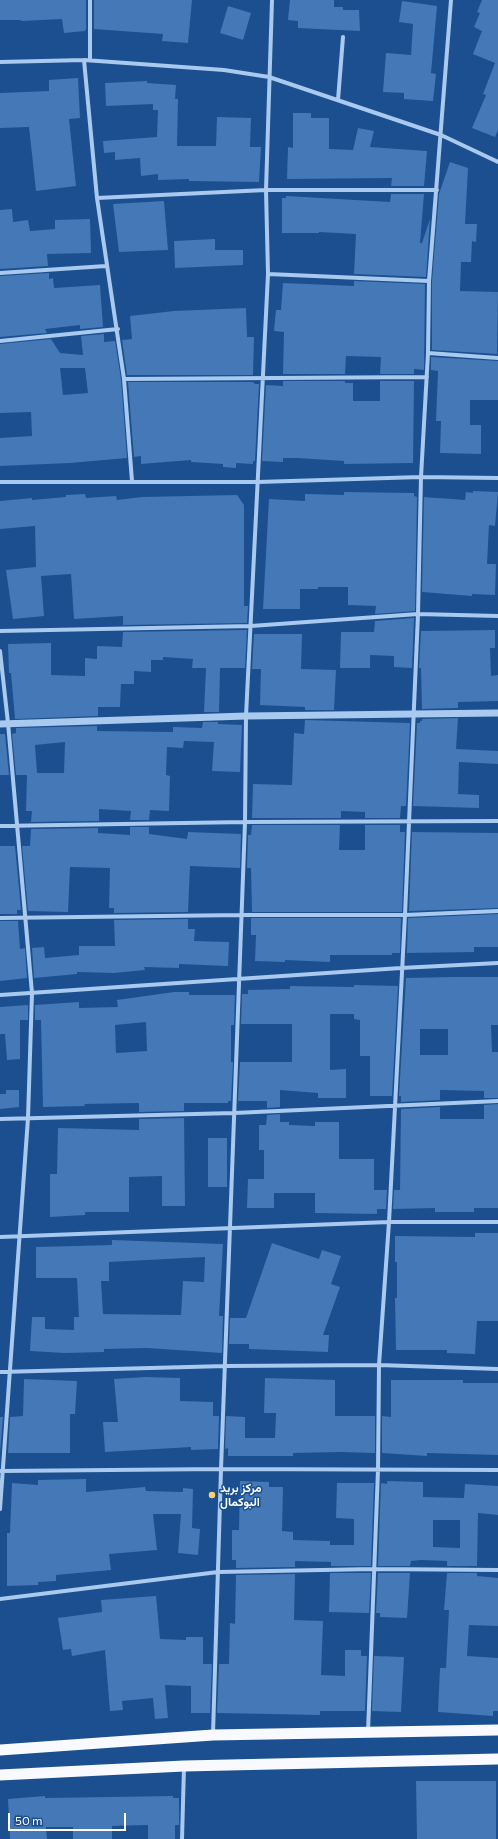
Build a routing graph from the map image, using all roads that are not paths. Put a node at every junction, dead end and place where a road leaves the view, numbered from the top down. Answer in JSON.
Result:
{"nodes":[{"id":1,"x":90,"y":0,"type":"edge"},
{"id":2,"x":272,"y":0,"type":"edge"},
{"id":3,"x":451,"y":0,"type":"edge"},
{"id":4,"x":343,"y":37,"type":"dead end"},
{"id":5,"x":84,"y":60,"type":"junction"},
{"id":6,"x":90,"y":60,"type":"junction"},
{"id":7,"x":0,"y":62,"type":"edge"},
{"id":8,"x":269,"y":77,"type":"junction"},
{"id":9,"x":338,"y":100,"type":"junction"},
{"id":10,"x":441,"y":135,"type":"junction"},
{"id":11,"x":498,"y":162,"type":"edge"},
{"id":12,"x":266,"y":190,"type":"junction"},
{"id":13,"x":437,"y":190,"type":"junction"},
{"id":14,"x":97,"y":198,"type":"junction"},
{"id":15,"x":106,"y":266,"type":"junction"},
{"id":16,"x":0,"y":273,"type":"edge"},
{"id":17,"x":268,"y":274,"type":"junction"},
{"id":18,"x":429,"y":281,"type":"junction"},
{"id":19,"x":118,"y":329,"type":"junction"},
{"id":20,"x":0,"y":341,"type":"edge"},
{"id":21,"x":428,"y":353,"type":"junction"},
{"id":22,"x":498,"y":358,"type":"edge"},
{"id":23,"x":263,"y":377,"type":"junction"},
{"id":24,"x":427,"y":377,"type":"junction"},
{"id":25,"x":124,"y":379,"type":"junction"},
{"id":26,"x":421,"y":477,"type":"junction"},
{"id":27,"x":498,"y":478,"type":"edge"},
{"id":28,"x":132,"y":481,"type":"junction"},
{"id":29,"x":0,"y":482,"type":"edge"},
{"id":30,"x":258,"y":482,"type":"junction"},
{"id":31,"x":418,"y":614,"type":"junction"},
{"id":32,"x":498,"y":616,"type":"edge"},
{"id":33,"x":251,"y":626,"type":"junction"},
{"id":34,"x":0,"y":632,"type":"edge"},
{"id":35,"x":0,"y":651,"type":"edge"},
{"id":36,"x":498,"y":713,"type":"edge"},
{"id":37,"x":413,"y":714,"type":"junction"},
{"id":38,"x":246,"y":716,"type":"junction"},
{"id":39,"x":8,"y":723,"type":"junction"},
{"id":40,"x":0,"y":724,"type":"edge"},
{"id":41,"x":498,"y":821,"type":"edge"},
{"id":42,"x":245,"y":822,"type":"junction"},
{"id":43,"x":408,"y":823,"type":"junction"},
{"id":44,"x":0,"y":826,"type":"edge"},
{"id":45,"x":16,"y":826,"type":"junction"},
{"id":46,"x":498,"y":911,"type":"edge"},
{"id":47,"x":241,"y":915,"type":"junction"},
{"id":48,"x":405,"y":915,"type":"junction"},
{"id":49,"x":24,"y":916,"type":"junction"},
{"id":50,"x":0,"y":918,"type":"edge"},
{"id":51,"x":498,"y":963,"type":"edge"},
{"id":52,"x":401,"y":968,"type":"junction"},
{"id":53,"x":239,"y":978,"type":"junction"},
{"id":54,"x":32,"y":993,"type":"junction"},
{"id":55,"x":0,"y":995,"type":"edge"},
{"id":56,"x":498,"y":1101,"type":"edge"},
{"id":57,"x":395,"y":1104,"type":"junction"},
{"id":58,"x":234,"y":1113,"type":"junction"},
{"id":59,"x":28,"y":1118,"type":"junction"},
{"id":60,"x":0,"y":1119,"type":"edge"},
{"id":61,"x":389,"y":1222,"type":"junction"},
{"id":62,"x":498,"y":1222,"type":"edge"},
{"id":63,"x":231,"y":1228,"type":"junction"},
{"id":64,"x":19,"y":1236,"type":"junction"},
{"id":65,"x":0,"y":1237,"type":"edge"},
{"id":66,"x":379,"y":1365,"type":"junction"},
{"id":67,"x":226,"y":1366,"type":"junction"},
{"id":68,"x":498,"y":1369,"type":"edge"},
{"id":69,"x":0,"y":1372,"type":"edge"},
{"id":70,"x":10,"y":1372,"type":"junction"},
{"id":71,"x":221,"y":1469,"type":"junction"},
{"id":72,"x":378,"y":1470,"type":"junction"},
{"id":73,"x":498,"y":1470,"type":"edge"},
{"id":74,"x":1,"y":1471,"type":"edge"},
{"id":75,"x":0,"y":1509,"type":"edge"},
{"id":76,"x":374,"y":1569,"type":"junction"},
{"id":77,"x":498,"y":1570,"type":"edge"},
{"id":78,"x":218,"y":1572,"type":"junction"},
{"id":79,"x":0,"y":1599,"type":"edge"},
{"id":80,"x":498,"y":1730,"type":"edge"},
{"id":81,"x":368,"y":1732,"type":"junction"},
{"id":82,"x":213,"y":1735,"type":"junction"},
{"id":83,"x":0,"y":1750,"type":"edge"},
{"id":84,"x":498,"y":1759,"type":"edge"},
{"id":85,"x":184,"y":1766,"type":"junction"},
{"id":86,"x":0,"y":1775,"type":"edge"},
{"id":87,"x":182,"y":1839,"type":"edge"}],
"edges":[{"from":1,"to":6,"type":"street"},
{"from":2,"to":8,"type":"street"},
{"from":3,"to":10,"type":"street"},
{"from":4,"to":9,"type":"street"},
{"from":5,"to":6,"type":"street"},
{"from":5,"to":7,"type":"street"},
{"from":5,"to":14,"type":"street"},
{"from":6,"to":8,"type":"street"},
{"from":8,"to":9,"type":"street"},
{"from":8,"to":12,"type":"street"},
{"from":9,"to":10,"type":"street"},
{"from":10,"to":11,"type":"street"},
{"from":10,"to":13,"type":"street"},
{"from":12,"to":13,"type":"street"},
{"from":12,"to":14,"type":"street"},
{"from":12,"to":17,"type":"street"},
{"from":13,"to":18,"type":"street"},
{"from":14,"to":15,"type":"street"},
{"from":15,"to":16,"type":"street"},
{"from":15,"to":19,"type":"street"},
{"from":17,"to":18,"type":"street"},
{"from":17,"to":23,"type":"street"},
{"from":18,"to":21,"type":"street"},
{"from":19,"to":20,"type":"street"},
{"from":19,"to":25,"type":"street"},
{"from":21,"to":22,"type":"street"},
{"from":21,"to":24,"type":"street"},
{"from":23,"to":24,"type":"street"},
{"from":23,"to":25,"type":"street"},
{"from":23,"to":30,"type":"street"},
{"from":24,"to":26,"type":"street"},
{"from":25,"to":28,"type":"street"},
{"from":26,"to":27,"type":"street"},
{"from":26,"to":30,"type":"street"},
{"from":26,"to":31,"type":"street"},
{"from":28,"to":29,"type":"street"},
{"from":28,"to":30,"type":"street"},
{"from":30,"to":33,"type":"street"},
{"from":31,"to":32,"type":"street"},
{"from":31,"to":33,"type":"street"},
{"from":31,"to":37,"type":"street"},
{"from":33,"to":34,"type":"street"},
{"from":33,"to":38,"type":"street"},
{"from":35,"to":39,"type":"street"},
{"from":36,"to":37,"type":"street"},
{"from":37,"to":38,"type":"street"},
{"from":37,"to":43,"type":"street"},
{"from":38,"to":39,"type":"street"},
{"from":38,"to":42,"type":"street"},
{"from":39,"to":40,"type":"street"},
{"from":39,"to":45,"type":"street"},
{"from":41,"to":43,"type":"street"},
{"from":42,"to":43,"type":"street"},
{"from":42,"to":45,"type":"street"},
{"from":42,"to":47,"type":"street"},
{"from":43,"to":48,"type":"street"},
{"from":44,"to":45,"type":"street"},
{"from":45,"to":49,"type":"street"},
{"from":46,"to":48,"type":"street"},
{"from":47,"to":48,"type":"street"},
{"from":47,"to":49,"type":"street"},
{"from":47,"to":53,"type":"street"},
{"from":48,"to":52,"type":"street"},
{"from":49,"to":50,"type":"street"},
{"from":49,"to":54,"type":"street"},
{"from":51,"to":52,"type":"street"},
{"from":52,"to":53,"type":"street"},
{"from":52,"to":57,"type":"street"},
{"from":53,"to":54,"type":"street"},
{"from":53,"to":58,"type":"street"},
{"from":54,"to":55,"type":"street"},
{"from":54,"to":59,"type":"street"},
{"from":56,"to":57,"type":"street"},
{"from":57,"to":58,"type":"street"},
{"from":57,"to":61,"type":"street"},
{"from":58,"to":59,"type":"street"},
{"from":58,"to":63,"type":"street"},
{"from":59,"to":60,"type":"street"},
{"from":59,"to":64,"type":"street"},
{"from":61,"to":62,"type":"street"},
{"from":61,"to":63,"type":"street"},
{"from":61,"to":66,"type":"street"},
{"from":63,"to":64,"type":"street"},
{"from":63,"to":67,"type":"street"},
{"from":64,"to":65,"type":"street"},
{"from":64,"to":70,"type":"street"},
{"from":66,"to":67,"type":"street"},
{"from":66,"to":68,"type":"street"},
{"from":66,"to":72,"type":"street"},
{"from":67,"to":70,"type":"street"},
{"from":67,"to":71,"type":"street"},
{"from":69,"to":70,"type":"street"},
{"from":70,"to":74,"type":"street"},
{"from":71,"to":72,"type":"street"},
{"from":71,"to":74,"type":"street"},
{"from":71,"to":78,"type":"street"},
{"from":72,"to":73,"type":"street"},
{"from":72,"to":76,"type":"street"},
{"from":74,"to":75,"type":"street"},
{"from":76,"to":77,"type":"street"},
{"from":76,"to":78,"type":"street"},
{"from":76,"to":81,"type":"street"},
{"from":78,"to":79,"type":"street"},
{"from":78,"to":82,"type":"street"},
{"from":80,"to":81,"type":"highway"},
{"from":81,"to":82,"type":"highway"},
{"from":82,"to":83,"type":"highway"},
{"from":84,"to":85,"type":"highway"},
{"from":85,"to":86,"type":"highway"},
{"from":85,"to":87,"type":"street"}]}
